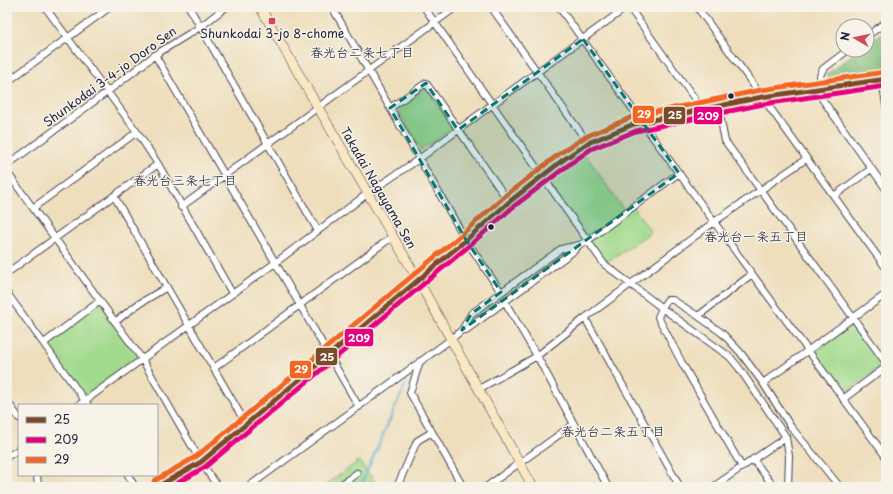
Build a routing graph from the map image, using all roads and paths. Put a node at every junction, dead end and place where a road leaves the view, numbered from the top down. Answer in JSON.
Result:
{"nodes":[{"id":1,"x":45,"y":7,"type":"edge"},
{"id":2,"x":110,"y":7,"type":"edge"},
{"id":3,"x":188,"y":7,"type":"edge"},
{"id":4,"x":226,"y":7,"type":"edge"},
{"id":5,"x":260,"y":7,"type":"edge"},
{"id":6,"x":332,"y":7,"type":"edge"},
{"id":7,"x":424,"y":7,"type":"edge"},
{"id":8,"x":456,"y":7,"type":"edge"},
{"id":9,"x":491,"y":7,"type":"edge"},
{"id":10,"x":560,"y":7,"type":"edge"},
{"id":11,"x":628,"y":7,"type":"edge"},
{"id":12,"x":697,"y":7,"type":"edge"},
{"id":13,"x":436,"y":22,"type":"junction"},
{"id":14,"x":886,"y":22,"type":"edge"},
{"id":15,"x":200,"y":27,"type":"junction"},
{"id":16,"x":875,"y":30,"type":"edge"},
{"id":17,"x":68,"y":38,"type":"junction"},
{"id":18,"x":583,"y":39,"type":"junction"},
{"id":19,"x":155,"y":55,"type":"junction"},
{"id":20,"x":837,"y":58,"type":"edge"},
{"id":21,"x":368,"y":71,"type":"junction"},
{"id":22,"x":537,"y":72,"type":"junction"},
{"id":23,"x":884,"y":79,"type":"edge"},
{"id":24,"x":7,"y":82,"type":"edge"},
{"id":25,"x":818,"y":88,"type":"junction"},
{"id":26,"x":107,"y":92,"type":"junction"},
{"id":27,"x":762,"y":97,"type":"junction"},
{"id":28,"x":493,"y":104,"type":"junction"},
{"id":29,"x":886,"y":104,"type":"edge"},
{"id":30,"x":718,"y":106,"type":"junction"},
{"id":31,"x":318,"y":108,"type":"junction"},
{"id":32,"x":390,"y":108,"type":"junction"},
{"id":33,"x":702,"y":109,"type":"junction"},
{"id":34,"x":642,"y":122,"type":"junction"},
{"id":35,"x":458,"y":130,"type":"junction"},
{"id":36,"x":136,"y":132,"type":"junction"},
{"id":37,"x":268,"y":143,"type":"junction"},
{"id":38,"x":588,"y":143,"type":"junction"},
{"id":39,"x":419,"y":159,"type":"junction"},
{"id":40,"x":806,"y":159,"type":"junction"},
{"id":41,"x":158,"y":164,"type":"junction"},
{"id":42,"x":7,"y":165,"type":"edge"},
{"id":43,"x":871,"y":169,"type":"junction"},
{"id":44,"x":7,"y":172,"type":"edge"},
{"id":45,"x":679,"y":174,"type":"junction"},
{"id":46,"x":226,"y":175,"type":"junction"},
{"id":47,"x":543,"y":176,"type":"junction"},
{"id":48,"x":886,"y":189,"type":"edge"},
{"id":49,"x":761,"y":191,"type":"junction"},
{"id":50,"x":367,"y":194,"type":"junction"},
{"id":51,"x":114,"y":196,"type":"junction"},
{"id":52,"x":834,"y":196,"type":"junction"},
{"id":53,"x":510,"y":202,"type":"junction"},
{"id":54,"x":182,"y":207,"type":"junction"},
{"id":55,"x":33,"y":208,"type":"junction"},
{"id":56,"x":714,"y":222,"type":"junction"},
{"id":57,"x":318,"y":230,"type":"junction"},
{"id":58,"x":392,"y":237,"type":"junction"},
{"id":59,"x":55,"y":239,"type":"junction"},
{"id":60,"x":466,"y":240,"type":"junction"},
{"id":61,"x":587,"y":241,"type":"junction"},
{"id":62,"x":579,"y":245,"type":"junction"},
{"id":63,"x":275,"y":263,"type":"junction"},
{"id":64,"x":886,"y":268,"type":"edge"},
{"id":65,"x":7,"y":273,"type":"edge"},
{"id":66,"x":752,"y":274,"type":"junction"},
{"id":67,"x":418,"y":280,"type":"junction"},
{"id":68,"x":630,"y":284,"type":"junction"},
{"id":69,"x":167,"y":287,"type":"junction"},
{"id":70,"x":501,"y":292,"type":"junction"},
{"id":71,"x":7,"y":293,"type":"edge"},
{"id":72,"x":232,"y":293,"type":"junction"},
{"id":73,"x":886,"y":294,"type":"edge"},
{"id":74,"x":100,"y":301,"type":"junction"},
{"id":75,"x":505,"y":302,"type":"junction"},
{"id":76,"x":301,"y":306,"type":"junction"},
{"id":77,"x":662,"y":308,"type":"junction"},
{"id":78,"x":698,"y":316,"type":"junction"},
{"id":79,"x":585,"y":318,"type":"junction"},
{"id":80,"x":853,"y":318,"type":"junction"},
{"id":81,"x":115,"y":322,"type":"junction"},
{"id":82,"x":189,"y":325,"type":"junction"},
{"id":83,"x":462,"y":330,"type":"junction"},
{"id":84,"x":450,"y":340,"type":"junction"},
{"id":85,"x":44,"y":344,"type":"junction"},
{"id":86,"x":808,"y":351,"type":"junction"},
{"id":87,"x":328,"y":355,"type":"junction"},
{"id":88,"x":537,"y":356,"type":"junction"},
{"id":89,"x":142,"y":359,"type":"junction"},
{"id":90,"x":420,"y":361,"type":"junction"},
{"id":91,"x":886,"y":364,"type":"edge"},
{"id":92,"x":886,"y":367,"type":"edge"},
{"id":93,"x":214,"y":368,"type":"junction"},
{"id":94,"x":764,"y":383,"type":"junction"},
{"id":95,"x":479,"y":389,"type":"junction"},
{"id":96,"x":843,"y":399,"type":"junction"},
{"id":97,"x":7,"y":401,"type":"edge"},
{"id":98,"x":87,"y":403,"type":"edge"},
{"id":99,"x":359,"y":407,"type":"junction"},
{"id":100,"x":18,"y":417,"type":"edge"},
{"id":101,"x":246,"y":424,"type":"junction"},
{"id":102,"x":574,"y":424,"type":"junction"},
{"id":103,"x":432,"y":432,"type":"junction"},
{"id":104,"x":786,"y":437,"type":"junction"},
{"id":105,"x":18,"y":450,"type":"edge"},
{"id":106,"x":7,"y":457,"type":"edge"},
{"id":107,"x":886,"y":458,"type":"edge"},
{"id":108,"x":754,"y":459,"type":"junction"},
{"id":109,"x":201,"y":462,"type":"junction"},
{"id":110,"x":519,"y":463,"type":"junction"},
{"id":111,"x":742,"y":467,"type":"junction"},
{"id":112,"x":357,"y":473,"type":"dead end"},
{"id":113,"x":37,"y":476,"type":"edge"},
{"id":114,"x":129,"y":476,"type":"edge"},
{"id":115,"x":722,"y":484,"type":"edge"},
{"id":116,"x":38,"y":487,"type":"edge"},
{"id":117,"x":135,"y":487,"type":"edge"},
{"id":118,"x":157,"y":487,"type":"edge"},
{"id":119,"x":218,"y":487,"type":"edge"},
{"id":120,"x":248,"y":487,"type":"edge"},
{"id":121,"x":338,"y":487,"type":"edge"},
{"id":122,"x":397,"y":487,"type":"edge"},
{"id":123,"x":463,"y":487,"type":"edge"},
{"id":124,"x":486,"y":487,"type":"edge"},
{"id":125,"x":533,"y":487,"type":"edge"},
{"id":126,"x":608,"y":487,"type":"edge"},
{"id":127,"x":680,"y":487,"type":"edge"},
{"id":128,"x":713,"y":487,"type":"edge"},
{"id":129,"x":774,"y":487,"type":"edge"},
{"id":130,"x":788,"y":487,"type":"edge"},
{"id":131,"x":840,"y":487,"type":"edge"}],
"edges":[{"from":1,"to":17,"type":"street"},
{"from":2,"to":17,"type":"street"},
{"from":3,"to":15,"type":"street"},
{"from":4,"to":15,"type":"street","name":"Shunkodai 3-4-jo Doro Sen"},
{"from":5,"to":31,"type":"street","name":"Takadai Nagayama Sen"},
{"from":6,"to":21,"type":"street"},
{"from":7,"to":13,"type":"street"},
{"from":8,"to":13,"type":"street"},
{"from":9,"to":22,"type":"street"},
{"from":10,"to":18,"type":"street"},
{"from":11,"to":18,"type":"street"},
{"from":11,"to":33,"type":"street"},
{"from":12,"to":27,"type":"street"},
{"from":13,"to":21,"type":"street"},
{"from":13,"to":28,"type":"street"},
{"from":14,"to":16,"type":"street"},
{"from":15,"to":19,"type":"street","name":"Shunkodai 3-4-jo Doro Sen"},
{"from":15,"to":37,"type":"street"},
{"from":17,"to":24,"type":"street"},
{"from":17,"to":26,"type":"street"},
{"from":18,"to":22,"type":"street"},
{"from":18,"to":34,"type":"street"},
{"from":19,"to":26,"type":"street","name":"Shunkodai 3-4-jo Doro Sen"},
{"from":19,"to":46,"type":"street"},
{"from":20,"to":25,"type":"street"},
{"from":21,"to":31,"type":"street"},
{"from":21,"to":32,"type":"street"},
{"from":22,"to":28,"type":"street"},
{"from":22,"to":38,"type":"street"},
{"from":23,"to":25,"type":"street"},
{"from":23,"to":29,"type":"street"},
{"from":25,"to":27,"type":"street"},
{"from":25,"to":43,"type":"street"},
{"from":26,"to":36,"type":"street"},
{"from":26,"to":42,"type":"street","name":"Shunkodai 3-4-jo Doro Sen"},
{"from":27,"to":30,"type":"street"},
{"from":27,"to":40,"type":"street"},
{"from":28,"to":35,"type":"street"},
{"from":28,"to":47,"type":"street"},
{"from":30,"to":33,"type":"street"},
{"from":30,"to":49,"type":"street"},
{"from":31,"to":37,"type":"street"},
{"from":31,"to":50,"type":"street","name":"Takadai Nagayama Sen"},
{"from":32,"to":35,"type":"street"},
{"from":32,"to":39,"type":"street"},
{"from":33,"to":34,"type":"street"},
{"from":34,"to":38,"type":"street"},
{"from":34,"to":45,"type":"street"},
{"from":35,"to":39,"type":"street"},
{"from":35,"to":53,"type":"street"},
{"from":36,"to":41,"type":"street"},
{"from":36,"to":55,"type":"street"},
{"from":37,"to":46,"type":"street"},
{"from":37,"to":57,"type":"street"},
{"from":38,"to":47,"type":"street"},
{"from":39,"to":50,"type":"street"},
{"from":39,"to":60,"type":"street"},
{"from":40,"to":49,"type":"street"},
{"from":40,"to":52,"type":"street"},
{"from":41,"to":51,"type":"street"},
{"from":41,"to":54,"type":"street"},
{"from":43,"to":48,"type":"street"},
{"from":43,"to":52,"type":"street"},
{"from":44,"to":55,"type":"street"},
{"from":45,"to":56,"type":"street"},
{"from":45,"to":61,"type":"street"},
{"from":46,"to":54,"type":"street"},
{"from":46,"to":63,"type":"street"},
{"from":47,"to":53,"type":"street"},
{"from":47,"to":61,"type":"street"},
{"from":49,"to":56,"type":"street"},
{"from":49,"to":80,"type":"street"},
{"from":50,"to":57,"type":"street"},
{"from":50,"to":58,"type":"street","name":"Takadai Nagayama Sen"},
{"from":51,"to":59,"type":"street"},
{"from":51,"to":69,"type":"street"},
{"from":52,"to":64,"type":"street"},
{"from":53,"to":60,"type":"street"},
{"from":54,"to":72,"type":"street"},
{"from":55,"to":59,"type":"street"},
{"from":56,"to":66,"type":"street"},
{"from":56,"to":68,"type":"street"},
{"from":57,"to":63,"type":"street"},
{"from":58,"to":67,"type":"street","name":"Takadai Nagayama Sen"},
{"from":58,"to":76,"type":"street"},
{"from":59,"to":65,"type":"street"},
{"from":59,"to":74,"type":"street"},
{"from":60,"to":67,"type":"street"},
{"from":60,"to":70,"type":"street"},
{"from":61,"to":62,"type":"street"},
{"from":61,"to":68,"type":"street"},
{"from":62,"to":70,"type":"street"},
{"from":62,"to":75,"type":"street"},
{"from":63,"to":72,"type":"street"},
{"from":63,"to":76,"type":"street"},
{"from":66,"to":78,"type":"street"},
{"from":66,"to":86,"type":"street"},
{"from":67,"to":84,"type":"street","name":"Takadai Nagayama Sen"},
{"from":67,"to":87,"type":"street"},
{"from":68,"to":77,"type":"street"},
{"from":68,"to":79,"type":"street"},
{"from":69,"to":81,"type":"street"},
{"from":69,"to":82,"type":"street"},
{"from":70,"to":83,"type":"street"},
{"from":71,"to":85,"type":"street"},
{"from":72,"to":82,"type":"street"},
{"from":73,"to":80,"type":"street"},
{"from":74,"to":81,"type":"street"},
{"from":74,"to":85,"type":"street"},
{"from":75,"to":83,"type":"street"},
{"from":75,"to":88,"type":"street"},
{"from":76,"to":87,"type":"street"},
{"from":76,"to":93,"type":"street"},
{"from":77,"to":78,"type":"street"},
{"from":77,"to":104,"type":"street"},
{"from":77,"to":111,"type":"street"},
{"from":78,"to":94,"type":"street"},
{"from":79,"to":88,"type":"street"},
{"from":79,"to":127,"type":"street"},
{"from":80,"to":86,"type":"street"},
{"from":80,"to":91,"type":"street"},
{"from":81,"to":89,"type":"street"},
{"from":82,"to":89,"type":"street"},
{"from":82,"to":93,"type":"street"},
{"from":83,"to":84,"type":"street"},
{"from":84,"to":90,"type":"street"},
{"from":84,"to":95,"type":"street","name":"Takadai Nagayama Sen"},
{"from":85,"to":98,"type":"street"},
{"from":86,"to":94,"type":"street"},
{"from":86,"to":96,"type":"street"},
{"from":87,"to":99,"type":"street"},
{"from":87,"to":101,"type":"street"},
{"from":88,"to":95,"type":"street"},
{"from":88,"to":102,"type":"street"},
{"from":89,"to":98,"type":"street"},
{"from":89,"to":109,"type":"street"},
{"from":90,"to":99,"type":"street"},
{"from":90,"to":103,"type":"street"},
{"from":92,"to":96,"type":"street"},
{"from":93,"to":101,"type":"street"},
{"from":94,"to":131,"type":"street"},
{"from":95,"to":110,"type":"street","name":"Takadai Nagayama Sen"},
{"from":96,"to":107,"type":"street"},
{"from":97,"to":100,"type":"street"},
{"from":99,"to":120,"type":"street"},
{"from":101,"to":109,"type":"street"},
{"from":102,"to":110,"type":"street"},
{"from":102,"to":126,"type":"street"},
{"from":103,"to":122,"type":"street"},
{"from":103,"to":123,"type":"street"},
{"from":104,"to":108,"type":"street"},
{"from":104,"to":130,"type":"street"},
{"from":105,"to":106,"type":"street"},
{"from":108,"to":111,"type":"street"},
{"from":108,"to":129,"type":"street"},
{"from":109,"to":118,"type":"street"},
{"from":109,"to":119,"type":"street"},
{"from":110,"to":124,"type":"street"},
{"from":110,"to":125,"type":"street","name":"Takadai Nagayama Sen"},
{"from":111,"to":115,"type":"street"},
{"from":112,"to":121,"type":"street"},
{"from":113,"to":116,"type":"street"},
{"from":114,"to":117,"type":"street"},
{"from":115,"to":128,"type":"street"}]}
